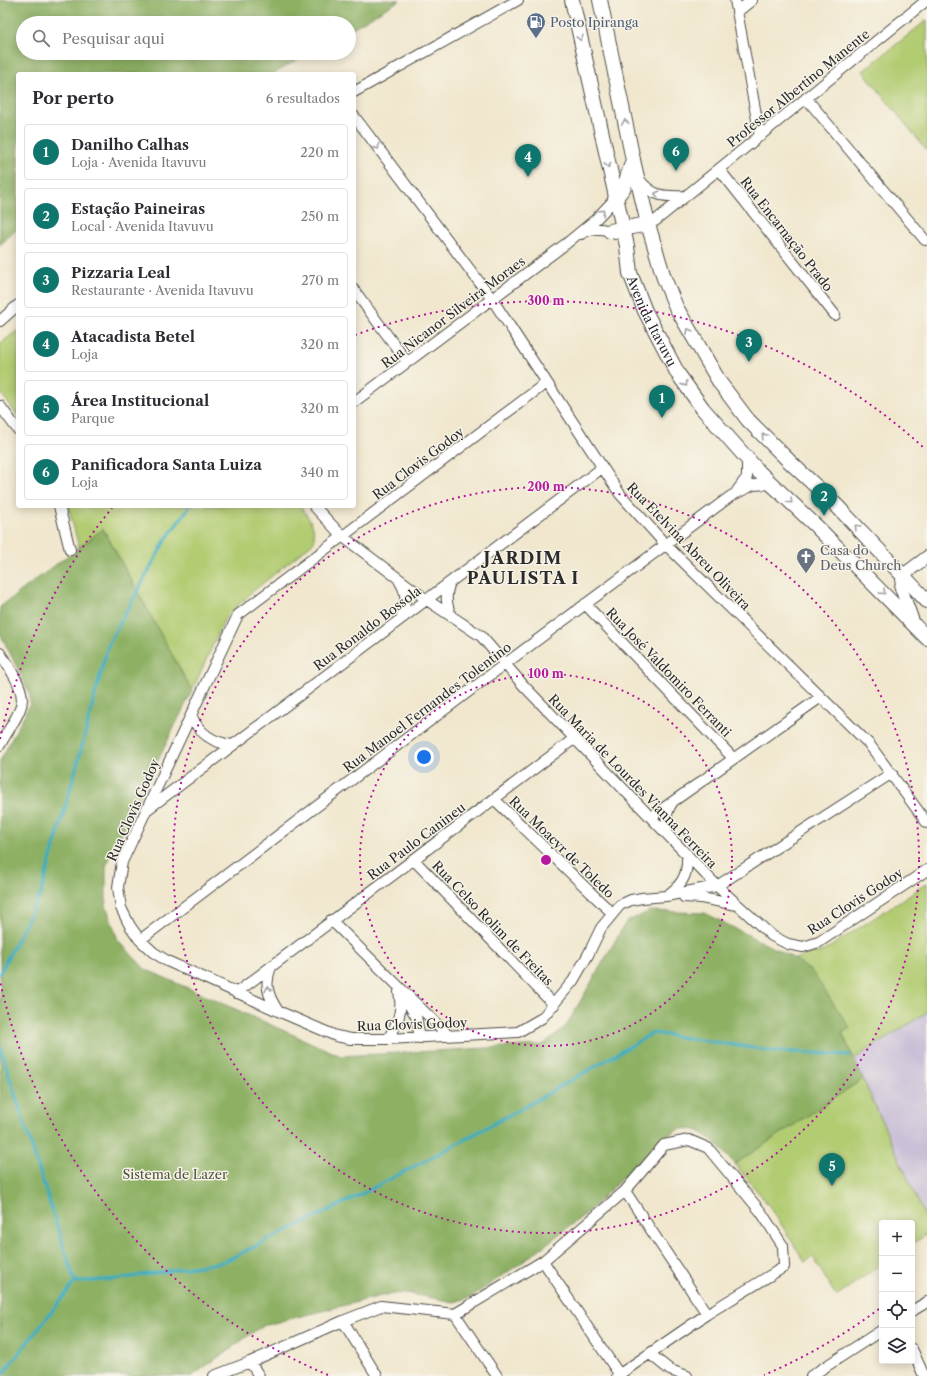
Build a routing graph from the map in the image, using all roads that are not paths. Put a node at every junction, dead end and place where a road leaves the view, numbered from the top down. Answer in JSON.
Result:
{"nodes":[{"id":1,"x":518,"y":0,"type":"edge"},
{"id":2,"x":572,"y":0,"type":"edge"},
{"id":3,"x":600,"y":0,"type":"edge"},
{"id":4,"x":735,"y":0,"type":"edge"},
{"id":5,"x":752,"y":0,"type":"edge"},
{"id":6,"x":927,"y":0,"type":"edge"},
{"id":7,"x":737,"y":12,"type":"junction"},
{"id":8,"x":356,"y":91,"type":"edge"},
{"id":9,"x":806,"y":98,"type":"junction"},
{"id":10,"x":356,"y":119,"type":"edge"},
{"id":11,"x":760,"y":136,"type":"junction"},
{"id":12,"x":633,"y":160,"type":"junction"},
{"id":13,"x":719,"y":169,"type":"junction"},
{"id":14,"x":636,"y":175,"type":"junction"},
{"id":15,"x":686,"y":196,"type":"junction"},
{"id":16,"x":615,"y":199,"type":"junction"},
{"id":17,"x":648,"y":224,"type":"junction"},
{"id":18,"x":616,"y":230,"type":"junction"},
{"id":19,"x":925,"y":240,"type":"dead end"},
{"id":20,"x":567,"y":242,"type":"junction"},
{"id":21,"x":356,"y":293,"type":"edge"},
{"id":22,"x":492,"y":299,"type":"junction"},
{"id":23,"x":16,"y":307,"type":"edge"},
{"id":24,"x":835,"y":315,"type":"dead end"},
{"id":25,"x":0,"y":321,"type":"edge"},
{"id":26,"x":407,"y":362,"type":"junction"},
{"id":27,"x":546,"y":383,"type":"junction"},
{"id":28,"x":356,"y":400,"type":"edge"},
{"id":29,"x":0,"y":406,"type":"edge"},
{"id":30,"x":16,"y":427,"type":"edge"},
{"id":31,"x":747,"y":459,"type":"junction"},
{"id":32,"x":602,"y":468,"type":"junction"},
{"id":33,"x":771,"y":484,"type":"junction"},
{"id":34,"x":731,"y":496,"type":"junction"},
{"id":35,"x":60,"y":508,"type":"edge"},
{"id":36,"x":316,"y":508,"type":"edge"},
{"id":37,"x":342,"y":536,"type":"junction"},
{"id":38,"x":665,"y":544,"type":"junction"},
{"id":39,"x":70,"y":550,"type":"dead end"},
{"id":40,"x":927,"y":557,"type":"edge"},
{"id":41,"x":904,"y":575,"type":"junction"},
{"id":42,"x":398,"y":578,"type":"junction"},
{"id":43,"x":450,"y":582,"type":"junction"},
{"id":44,"x":427,"y":600,"type":"junction"},
{"id":45,"x":927,"y":601,"type":"edge"},
{"id":46,"x":585,"y":604,"type":"junction"},
{"id":47,"x":451,"y":616,"type":"junction"},
{"id":48,"x":401,"y":619,"type":"junction"},
{"id":49,"x":915,"y":625,"type":"junction"},
{"id":50,"x":927,"y":638,"type":"edge"},
{"id":51,"x":0,"y":653,"type":"edge"},
{"id":52,"x":505,"y":664,"type":"junction"},
{"id":53,"x":820,"y":697,"type":"junction"},
{"id":54,"x":190,"y":715,"type":"junction"},
{"id":55,"x":575,"y":738,"type":"junction"},
{"id":56,"x":0,"y":744,"type":"edge"},
{"id":57,"x":233,"y":745,"type":"junction"},
{"id":58,"x":734,"y":758,"type":"junction"},
{"id":59,"x":892,"y":773,"type":"junction"},
{"id":60,"x":494,"y":799,"type":"junction"},
{"id":61,"x":675,"y":800,"type":"junction"},
{"id":62,"x":147,"y":810,"type":"junction"},
{"id":63,"x":651,"y":817,"type":"junction"},
{"id":64,"x":927,"y":823,"type":"edge"},
{"id":65,"x":668,"y":834,"type":"junction"},
{"id":66,"x":687,"y":854,"type":"junction"},
{"id":67,"x":413,"y":859,"type":"junction"},
{"id":68,"x":927,"y":870,"type":"edge"},
{"id":69,"x":720,"y":889,"type":"junction"},
{"id":70,"x":666,"y":896,"type":"junction"},
{"id":71,"x":701,"y":898,"type":"junction"},
{"id":72,"x":738,"y":905,"type":"junction"},
{"id":73,"x":612,"y":913,"type":"junction"},
{"id":74,"x":331,"y":920,"type":"junction"},
{"id":75,"x":140,"y":940,"type":"junction"},
{"id":76,"x":272,"y":965,"type":"junction"},
{"id":77,"x":398,"y":988,"type":"junction"},
{"id":78,"x":236,"y":993,"type":"junction"},
{"id":79,"x":554,"y":1005,"type":"junction"},
{"id":80,"x":278,"y":1011,"type":"junction"},
{"id":81,"x":449,"y":1036,"type":"junction"},
{"id":82,"x":420,"y":1038,"type":"junction"},
{"id":83,"x":388,"y":1039,"type":"junction"},
{"id":84,"x":625,"y":1191,"type":"junction"},
{"id":85,"x":543,"y":1261,"type":"junction"},
{"id":86,"x":927,"y":1302,"type":"edge"},
{"id":87,"x":915,"y":1309,"type":"edge"},
{"id":88,"x":455,"y":1314,"type":"junction"},
{"id":89,"x":707,"y":1314,"type":"junction"},
{"id":90,"x":343,"y":1320,"type":"junction"},
{"id":91,"x":879,"y":1332,"type":"edge"},
{"id":92,"x":650,"y":1354,"type":"junction"},
{"id":93,"x":915,"y":1356,"type":"edge"},
{"id":94,"x":250,"y":1362,"type":"junction"},
{"id":95,"x":618,"y":1375,"type":"edge"},
{"id":96,"x":214,"y":1376,"type":"edge"},
{"id":97,"x":259,"y":1376,"type":"edge"},
{"id":98,"x":377,"y":1376,"type":"edge"},
{"id":99,"x":497,"y":1376,"type":"edge"},
{"id":100,"x":687,"y":1376,"type":"edge"},
{"id":101,"x":811,"y":1376,"type":"edge"},
{"id":102,"x":924,"y":1376,"type":"edge"}],
"edges":[{"from":1,"to":8,"type":"street"},
{"from":2,"to":16,"type":"main road","name":"Avenida Itavuvu","one_way":true},
{"from":12,"to":3,"type":"main road","name":"Avenida Itavuvu","one_way":true},
{"from":4,"to":7,"type":"street"},
{"from":5,"to":7,"type":"street"},
{"from":6,"to":9,"type":"street","name":"Professor Albertino Manente"},
{"from":7,"to":11,"type":"street"},
{"from":9,"to":11,"type":"street","name":"Professor Albertino Manente"},
{"from":9,"to":19,"type":"street"},
{"from":10,"to":22,"type":"street","name":"Rua Etelvina Abreu Oliveira","one_way":true},
{"from":11,"to":13,"type":"street","name":"Professor Albertino Manente"},
{"from":12,"to":14,"type":"main road","name":"Avenida Itavuvu"},
{"from":12,"to":16,"type":"main road"},
{"from":13,"to":15,"type":"street","name":"Professor Albertino Manente"},
{"from":13,"to":24,"type":"street","name":"Rua Encarnação Prado"},
{"from":15,"to":14,"type":"street","one_way":true},
{"from":14,"to":17,"type":"main road","name":"Avenida Itavuvu"},
{"from":15,"to":17,"type":"street","name":"Professor Albertino Manente"},
{"from":16,"to":18,"type":"main road","name":"Avenida Itavuvu"},
{"from":20,"to":16,"type":"street","name":"Rua Nicanor Silveira Moraes","one_way":true},
{"from":17,"to":18,"type":"main road"},
{"from":41,"to":17,"type":"main road","name":"Avenida Itavuvu","one_way":true},
{"from":18,"to":20,"type":"street","name":"Rua Nicanor Silveira Moraes"},
{"from":18,"to":31,"type":"main road","name":"Avenida Itavuvu","one_way":true},
{"from":20,"to":22,"type":"street","name":"Rua Nicanor Silveira Moraes"},
{"from":21,"to":26,"type":"street"},
{"from":22,"to":26,"type":"street","name":"Rua Nicanor Silveira Moraes"},
{"from":22,"to":27,"type":"street","name":"Rua Etelvina Abreu Oliveira"},
{"from":23,"to":25,"type":"street"},
{"from":26,"to":28,"type":"street","name":"Rua Nicanor Silveira Moraes"},
{"from":27,"to":32,"type":"street","name":"Rua Etelvina Abreu Oliveira"},
{"from":27,"to":37,"type":"street","name":"Rua Clovis Godoy"},
{"from":29,"to":30,"type":"street"},
{"from":31,"to":33,"type":"main road","name":"Avenida Itavuvu"},
{"from":31,"to":34,"type":"street","name":"Rua Manoel Fernandes Tolentino"},
{"from":32,"to":38,"type":"street","name":"Rua Etelvina Abreu Oliveira"},
{"from":32,"to":43,"type":"street","name":"Rua Ronaldo Bossola"},
{"from":33,"to":34,"type":"street","name":"Rua Manoel Fernandes Tolentino"},
{"from":33,"to":49,"type":"main road","name":"Avenida Itavuvu","one_way":true},
{"from":34,"to":38,"type":"street","name":"Rua Manoel Fernandes Tolentino"},
{"from":35,"to":39,"type":"street"},
{"from":36,"to":37,"type":"street","name":"Rua Maria de Lourdes Vianna Ferreira"},
{"from":37,"to":42,"type":"street","name":"Rua Maria de Lourdes Vianna Ferreira"},
{"from":37,"to":54,"type":"street","name":"Rua Clovis Godoy"},
{"from":38,"to":46,"type":"street","name":"Rua Manoel Fernandes Tolentino"},
{"from":38,"to":53,"type":"street","name":"Rua Etelvina Abreu Oliveira"},
{"from":40,"to":41,"type":"street"},
{"from":41,"to":45,"type":"main road","name":"Avenida Itavuvu"},
{"from":41,"to":49,"type":"street","name":"Avenida Itavuvu"},
{"from":42,"to":44,"type":"street","name":"Rua Maria de Lourdes Vianna Ferreira"},
{"from":42,"to":48,"type":"street"},
{"from":43,"to":44,"type":"street","name":"Rua Ronaldo Bossola"},
{"from":43,"to":47,"type":"street"},
{"from":44,"to":47,"type":"street","name":"Rua Maria de Lourdes Vianna Ferreira"},
{"from":44,"to":48,"type":"street","name":"Rua Ronaldo Bossola"},
{"from":46,"to":52,"type":"street","name":"Rua Manoel Fernandes Tolentino"},
{"from":46,"to":58,"type":"street","name":"Rua José Valdomiro Ferranti"},
{"from":47,"to":52,"type":"street","name":"Rua Maria de Lourdes Vianna Ferreira"},
{"from":48,"to":57,"type":"street","name":"Rua Ronaldo Bossola"},
{"from":49,"to":50,"type":"main road","name":"Avenida Itavuvu"},
{"from":51,"to":56,"type":"street"},
{"from":52,"to":55,"type":"street","name":"Rua Maria de Lourdes Vianna Ferreira"},
{"from":52,"to":75,"type":"street","name":"Rua Manoel Fernandes Tolentino"},
{"from":53,"to":58,"type":"street"},
{"from":53,"to":59,"type":"street","name":"Rua Etelvina Abreu Oliveira"},
{"from":54,"to":57,"type":"street"},
{"from":54,"to":62,"type":"street","name":"Rua Clovis Godoy"},
{"from":55,"to":60,"type":"street","name":"Rua Paulo Canineu"},
{"from":55,"to":63,"type":"street","name":"Rua Maria de Lourdes Vianna Ferreira"},
{"from":57,"to":62,"type":"street","name":"Rua Ronaldo Bossola"},
{"from":58,"to":61,"type":"street"},
{"from":59,"to":64,"type":"street","name":"Rua Etelvina Abreu Oliveira"},
{"from":59,"to":69,"type":"street"},
{"from":60,"to":67,"type":"street","name":"Rua Paulo Canineu"},
{"from":60,"to":73,"type":"street","name":"Rua Moacyr de Toledo"},
{"from":61,"to":63,"type":"street"},
{"from":61,"to":65,"type":"street"},
{"from":62,"to":75,"type":"street","name":"Rua Clovis Godoy"},
{"from":63,"to":65,"type":"street","name":"Rua Maria de Lourdes Vianna Ferreira"},
{"from":65,"to":66,"type":"street","name":"Rua Maria de Lourdes Vianna Ferreira"},
{"from":66,"to":69,"type":"street","name":"Rua Maria de Lourdes Vianna Ferreira"},
{"from":66,"to":70,"type":"street"},
{"from":67,"to":74,"type":"street","name":"Rua Paulo Canineu"},
{"from":67,"to":79,"type":"street","name":"Rua Celso Rolim de Freitas"},
{"from":68,"to":72,"type":"street","name":"Rua Clovis Godoy"},
{"from":69,"to":70,"type":"street","name":"Rua Clovis Godoy"},
{"from":69,"to":71,"type":"street","name":"Rua Clovis Godoy"},
{"from":69,"to":72,"type":"street","name":"Rua Clovis Godoy"},
{"from":70,"to":71,"type":"street","name":"Rua Clovis Godoy"},
{"from":70,"to":73,"type":"street","name":"Rua Clovis Godoy"},
{"from":71,"to":72,"type":"street","name":"Rua Clovis Godoy"},
{"from":73,"to":79,"type":"street","name":"Rua Clovis Godoy"},
{"from":74,"to":76,"type":"street","name":"Rua Paulo Canineu"},
{"from":74,"to":77,"type":"street"},
{"from":75,"to":78,"type":"street","name":"Rua Clovis Godoy"},
{"from":76,"to":78,"type":"street","name":"Rua Paulo Canineu"},
{"from":80,"to":76,"type":"street","one_way":true},
{"from":77,"to":81,"type":"street"},
{"from":77,"to":82,"type":"street"},
{"from":77,"to":83,"type":"street"},
{"from":78,"to":80,"type":"street","name":"Rua Clovis Godoy"},
{"from":79,"to":81,"type":"street","name":"Rua Clovis Godoy"},
{"from":80,"to":83,"type":"street","name":"Rua Clovis Godoy"},
{"from":81,"to":82,"type":"street","name":"Rua Clovis Godoy"},
{"from":82,"to":83,"type":"street","name":"Rua Clovis Godoy"},
{"from":84,"to":85,"type":"street"},
{"from":84,"to":89,"type":"street"},
{"from":84,"to":89,"type":"street"},
{"from":85,"to":88,"type":"street"},
{"from":85,"to":95,"type":"street"},
{"from":86,"to":87,"type":"street"},
{"from":88,"to":90,"type":"street"},
{"from":88,"to":99,"type":"street"},
{"from":89,"to":92,"type":"street"},
{"from":90,"to":94,"type":"street"},
{"from":90,"to":98,"type":"street"},
{"from":91,"to":101,"type":"street"},
{"from":92,"to":95,"type":"street"},
{"from":92,"to":100,"type":"street"},
{"from":93,"to":102,"type":"street"},
{"from":94,"to":96,"type":"street"},
{"from":94,"to":97,"type":"street"}]}
